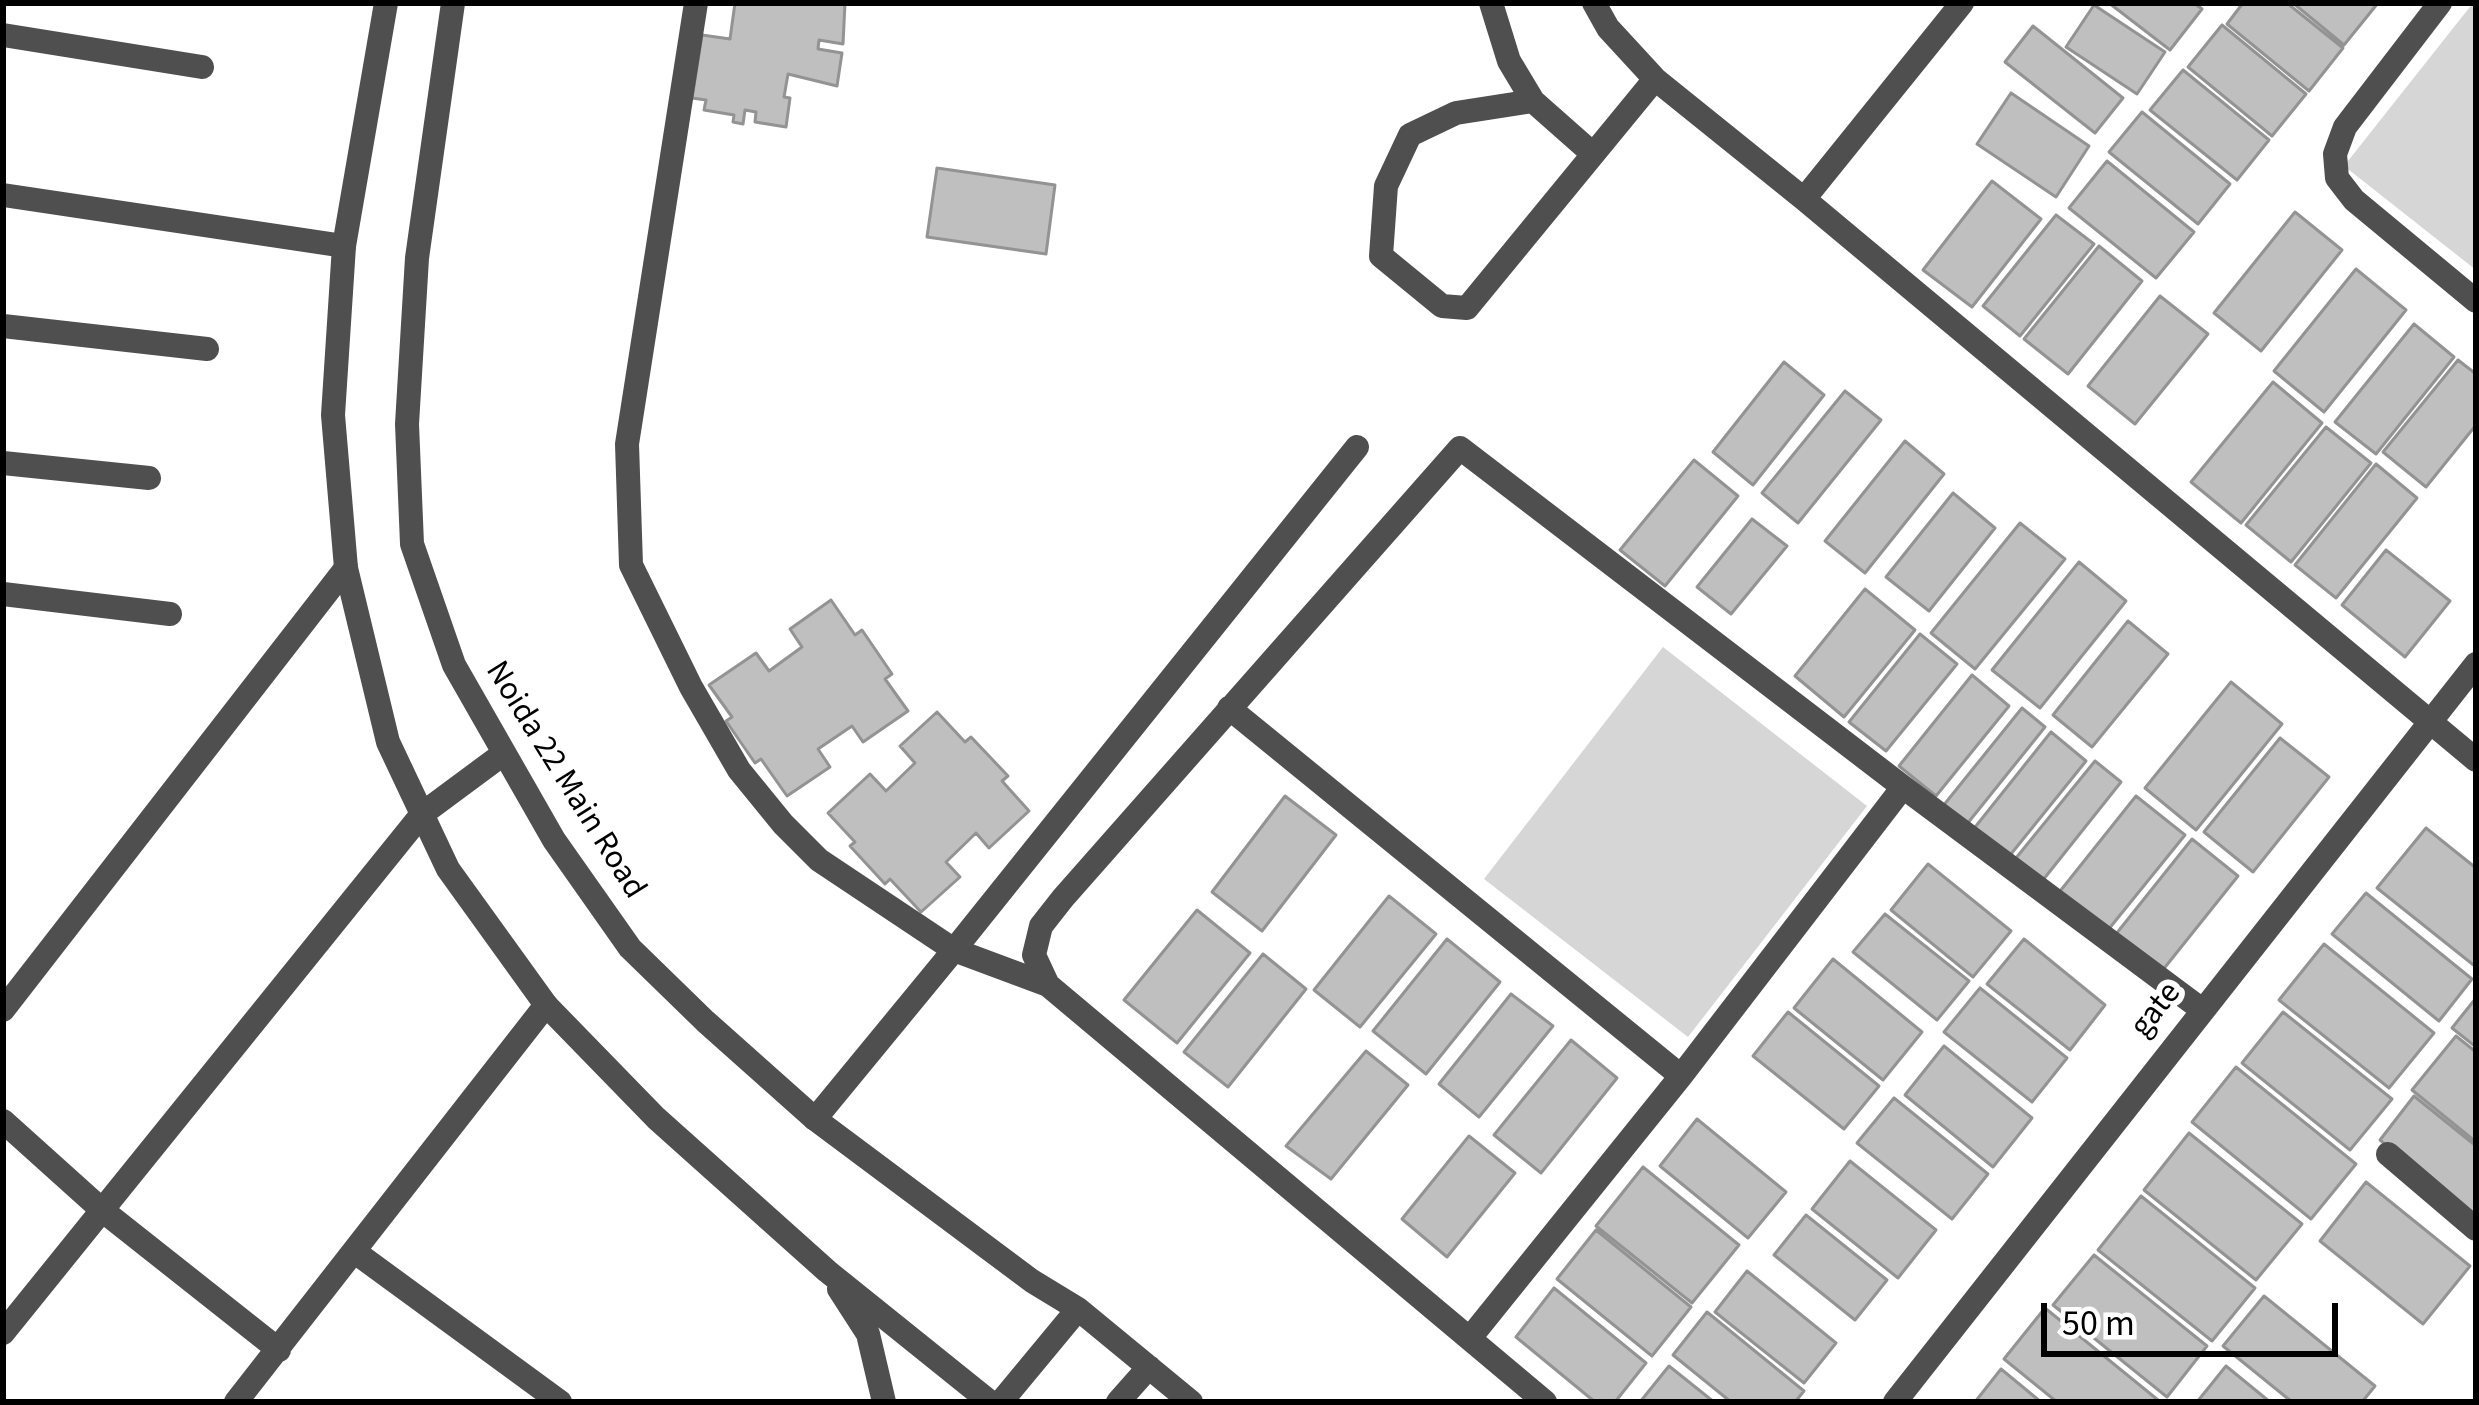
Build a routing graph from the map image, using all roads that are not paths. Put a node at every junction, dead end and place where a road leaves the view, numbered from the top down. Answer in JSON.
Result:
{"nodes":[{"id":1,"x":386,"y":3,"type":"edge"},
{"id":2,"x":453,"y":3,"type":"edge"},
{"id":3,"x":696,"y":3,"type":"edge"},
{"id":4,"x":1491,"y":3,"type":"edge"},
{"id":5,"x":1594,"y":3,"type":"edge"},
{"id":6,"x":1962,"y":3,"type":"edge"},
{"id":7,"x":2440,"y":3,"type":"edge"},
{"id":8,"x":3,"y":35,"type":"edge"},
{"id":9,"x":202,"y":67,"type":"dead end"},
{"id":10,"x":1654,"y":79,"type":"junction"},
{"id":11,"x":1533,"y":101,"type":"junction"},
{"id":12,"x":1593,"y":154,"type":"junction"},
{"id":13,"x":3,"y":195,"type":"edge"},
{"id":14,"x":1804,"y":199,"type":"junction"},
{"id":15,"x":344,"y":246,"type":"junction"},
{"id":16,"x":2476,"y":301,"type":"edge"},
{"id":17,"x":3,"y":326,"type":"edge"},
{"id":18,"x":207,"y":349,"type":"dead end"},
{"id":19,"x":1357,"y":447,"type":"dead end"},
{"id":20,"x":3,"y":464,"type":"edge"},
{"id":21,"x":148,"y":478,"type":"dead end"},
{"id":22,"x":346,"y":568,"type":"junction"},
{"id":23,"x":3,"y":594,"type":"edge"},
{"id":24,"x":170,"y":614,"type":"dead end"},
{"id":25,"x":2476,"y":664,"type":"edge"},
{"id":26,"x":1229,"y":708,"type":"junction"},
{"id":27,"x":2430,"y":720,"type":"junction"},
{"id":28,"x":503,"y":754,"type":"junction"},
{"id":29,"x":2476,"y":760,"type":"edge"},
{"id":30,"x":1903,"y":787,"type":"junction"},
{"id":31,"x":422,"y":814,"type":"junction"},
{"id":32,"x":954,"y":950,"type":"junction"},
{"id":33,"x":1048,"y":985,"type":"junction"},
{"id":34,"x":546,"y":1005,"type":"junction"},
{"id":35,"x":2201,"y":1009,"type":"junction"},
{"id":36,"x":3,"y":1010,"type":"edge"},
{"id":37,"x":1681,"y":1076,"type":"junction"},
{"id":38,"x":815,"y":1119,"type":"junction"},
{"id":39,"x":3,"y":1121,"type":"edge"},
{"id":40,"x":2388,"y":1154,"type":"dead end"},
{"id":41,"x":102,"y":1210,"type":"junction"},
{"id":42,"x":2476,"y":1228,"type":"edge"},
{"id":43,"x":355,"y":1252,"type":"junction"},
{"id":44,"x":827,"y":1270,"type":"junction"},
{"id":45,"x":1078,"y":1310,"type":"junction"},
{"id":46,"x":3,"y":1333,"type":"edge"},
{"id":47,"x":1470,"y":1338,"type":"junction"},
{"id":48,"x":279,"y":1350,"type":"junction"},
{"id":49,"x":1149,"y":1367,"type":"junction"},
{"id":50,"x":236,"y":1402,"type":"edge"},
{"id":51,"x":560,"y":1402,"type":"edge"},
{"id":52,"x":884,"y":1402,"type":"edge"},
{"id":53,"x":990,"y":1402,"type":"edge"},
{"id":54,"x":1001,"y":1402,"type":"edge"},
{"id":55,"x":1118,"y":1402,"type":"edge"},
{"id":56,"x":1191,"y":1402,"type":"edge"},
{"id":57,"x":1545,"y":1402,"type":"edge"},
{"id":58,"x":1895,"y":1402,"type":"edge"}],
"edges":[{"from":1,"to":15,"type":"street"},
{"from":2,"to":28,"type":"street","name":"Noida 22 Main Road"},
{"from":3,"to":32,"type":"street"},
{"from":4,"to":11,"type":"street"},
{"from":5,"to":10,"type":"street"},
{"from":6,"to":14,"type":"street"},
{"from":7,"to":16,"type":"street"},
{"from":8,"to":9,"type":"street"},
{"from":10,"to":12,"type":"street"},
{"from":10,"to":14,"type":"street"},
{"from":11,"to":12,"type":"street"},
{"from":11,"to":12,"type":"street"},
{"from":13,"to":15,"type":"street"},
{"from":14,"to":27,"type":"street"},
{"from":15,"to":22,"type":"street"},
{"from":17,"to":18,"type":"street"},
{"from":19,"to":32,"type":"street"},
{"from":20,"to":21,"type":"street"},
{"from":22,"to":31,"type":"street"},
{"from":22,"to":36,"type":"street"},
{"from":23,"to":24,"type":"street"},
{"from":25,"to":27,"type":"street","name":"gate"},
{"from":26,"to":30,"type":"street"},
{"from":26,"to":33,"type":"street"},
{"from":26,"to":37,"type":"street"},
{"from":27,"to":29,"type":"street"},
{"from":27,"to":35,"type":"street","name":"gate"},
{"from":28,"to":31,"type":"street"},
{"from":28,"to":38,"type":"street","name":"Noida 22 Main Road"},
{"from":30,"to":35,"type":"street"},
{"from":30,"to":37,"type":"street"},
{"from":31,"to":34,"type":"street"},
{"from":31,"to":41,"type":"street"},
{"from":32,"to":33,"type":"street"},
{"from":32,"to":38,"type":"street"},
{"from":33,"to":47,"type":"street"},
{"from":34,"to":43,"type":"street"},
{"from":34,"to":44,"type":"street"},
{"from":35,"to":58,"type":"street","name":"gate"},
{"from":37,"to":47,"type":"street"},
{"from":38,"to":45,"type":"street","name":"Noida 22 Main Road"},
{"from":39,"to":41,"type":"street"},
{"from":40,"to":42,"type":"street"},
{"from":41,"to":46,"type":"street"},
{"from":41,"to":48,"type":"street"},
{"from":43,"to":48,"type":"street"},
{"from":43,"to":51,"type":"street"},
{"from":44,"to":52,"type":"street"},
{"from":44,"to":53,"type":"street"},
{"from":45,"to":49,"type":"street","name":"Noida 22 Main Road"},
{"from":45,"to":54,"type":"street"},
{"from":47,"to":57,"type":"street"},
{"from":48,"to":50,"type":"street"},
{"from":49,"to":55,"type":"street"},
{"from":49,"to":56,"type":"street","name":"Noida 22 Main Road"}]}
